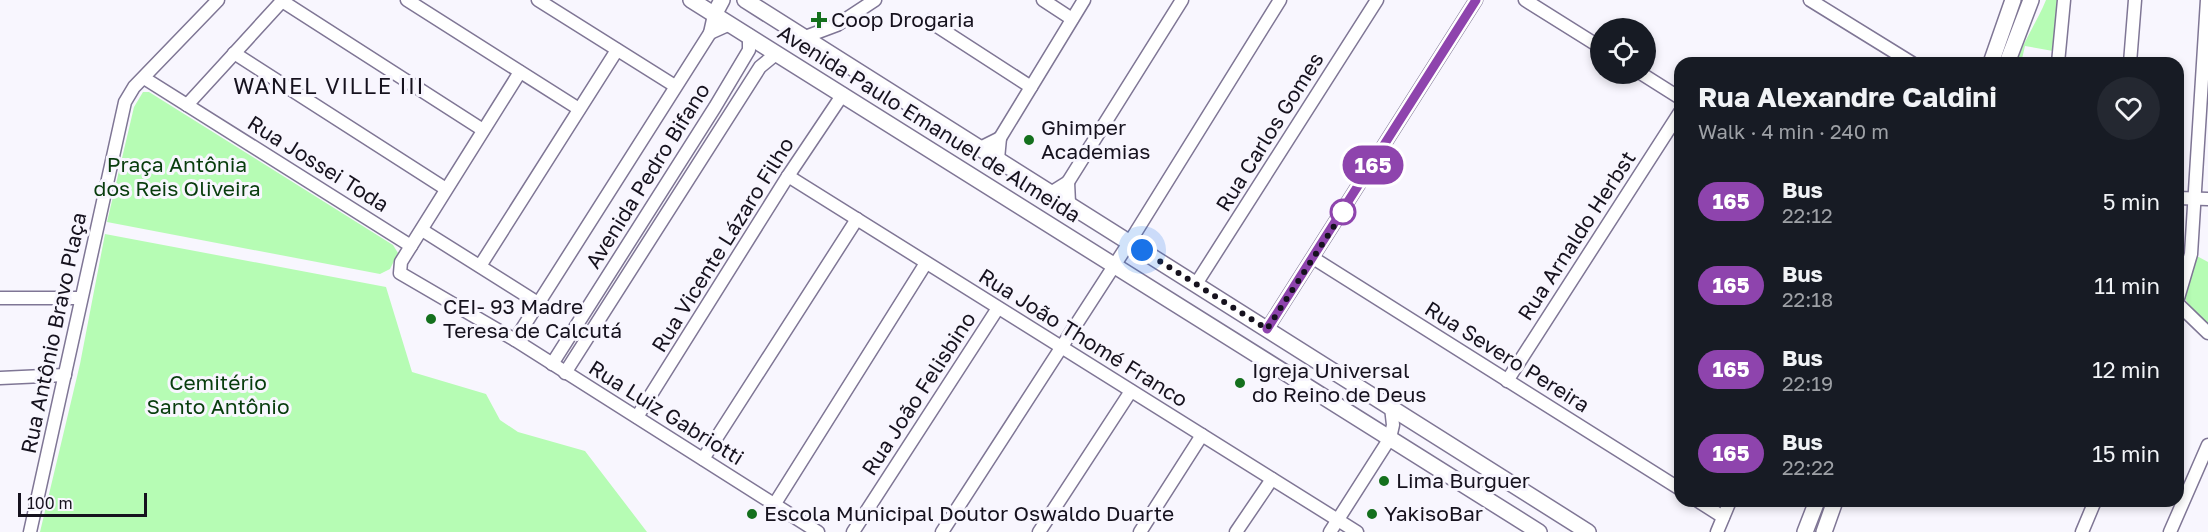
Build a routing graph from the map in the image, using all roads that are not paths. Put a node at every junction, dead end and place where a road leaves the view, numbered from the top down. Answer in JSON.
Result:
{"nodes":[{"id":1,"x":218,"y":0,"type":"edge"},
{"id":2,"x":407,"y":0,"type":"edge"},
{"id":3,"x":538,"y":0,"type":"edge"},
{"id":4,"x":691,"y":0,"type":"edge"},
{"id":5,"x":722,"y":0,"type":"edge"},
{"id":6,"x":732,"y":0,"type":"edge"},
{"id":7,"x":745,"y":0,"type":"edge"},
{"id":8,"x":874,"y":0,"type":"edge"},
{"id":9,"x":1042,"y":0,"type":"edge"},
{"id":10,"x":1084,"y":0,"type":"edge"},
{"id":11,"x":1182,"y":0,"type":"edge"},
{"id":12,"x":1280,"y":0,"type":"edge"},
{"id":13,"x":1377,"y":0,"type":"edge"},
{"id":14,"x":1476,"y":0,"type":"edge"},
{"id":15,"x":1525,"y":0,"type":"edge"},
{"id":16,"x":1810,"y":0,"type":"edge"},
{"id":17,"x":2013,"y":0,"type":"edge"},
{"id":18,"x":2031,"y":0,"type":"edge"},
{"id":19,"x":2064,"y":0,"type":"edge"},
{"id":20,"x":2135,"y":0,"type":"edge"},
{"id":21,"x":2207,"y":0,"type":"edge"},
{"id":22,"x":283,"y":1,"type":"edge"},
{"id":23,"x":865,"y":4,"type":"edge"},
{"id":24,"x":714,"y":15,"type":"junction"},
{"id":25,"x":1072,"y":19,"type":"junction"},
{"id":26,"x":928,"y":21,"type":"dead end"},
{"id":27,"x":730,"y":24,"type":"junction"},
{"id":28,"x":837,"y":25,"type":"junction"},
{"id":29,"x":789,"y":28,"type":"junction"},
{"id":30,"x":710,"y":33,"type":"junction"},
{"id":31,"x":749,"y":35,"type":"junction"},
{"id":32,"x":805,"y":38,"type":"junction"},
{"id":33,"x":1590,"y":41,"type":"edge"},
{"id":34,"x":617,"y":50,"type":"junction"},
{"id":35,"x":234,"y":53,"type":"junction"},
{"id":36,"x":777,"y":53,"type":"junction"},
{"id":37,"x":834,"y":55,"type":"junction"},
{"id":38,"x":1898,"y":57,"type":"edge"},
{"id":39,"x":1993,"y":57,"type":"edge"},
{"id":40,"x":2009,"y":57,"type":"edge"},
{"id":41,"x":2059,"y":57,"type":"edge"},
{"id":42,"x":2130,"y":57,"type":"edge"},
{"id":43,"x":520,"y":72,"type":"junction"},
{"id":44,"x":144,"y":78,"type":"junction"},
{"id":45,"x":1656,"y":83,"type":"edge"},
{"id":46,"x":675,"y":86,"type":"junction"},
{"id":47,"x":1031,"y":87,"type":"junction"},
{"id":48,"x":843,"y":94,"type":"junction"},
{"id":49,"x":1674,"y":94,"type":"edge"},
{"id":50,"x":187,"y":105,"type":"junction"},
{"id":51,"x":715,"y":107,"type":"junction"},
{"id":52,"x":579,"y":109,"type":"junction"},
{"id":53,"x":729,"y":115,"type":"junction"},
{"id":54,"x":1674,"y":121,"type":"edge"},
{"id":55,"x":483,"y":130,"type":"junction"},
{"id":56,"x":1000,"y":138,"type":"junction"},
{"id":57,"x":980,"y":147,"type":"junction"},
{"id":58,"x":998,"y":159,"type":"junction"},
{"id":59,"x":788,"y":176,"type":"junction"},
{"id":60,"x":1068,"y":182,"type":"junction"},
{"id":61,"x":446,"y":189,"type":"junction"},
{"id":62,"x":1052,"y":192,"type":"junction"},
{"id":63,"x":2184,"y":198,"type":"edge"},
{"id":64,"x":2193,"y":198,"type":"junction"},
{"id":65,"x":2208,"y":199,"type":"edge"},
{"id":66,"x":1070,"y":203,"type":"junction"},
{"id":67,"x":857,"y":219,"type":"junction"},
{"id":68,"x":422,"y":230,"type":"junction"},
{"id":69,"x":1130,"y":241,"type":"junction"},
{"id":70,"x":411,"y":246,"type":"junction"},
{"id":71,"x":1313,"y":258,"type":"junction"},
{"id":72,"x":926,"y":263,"type":"junction"},
{"id":73,"x":1114,"y":265,"type":"junction"},
{"id":74,"x":480,"y":266,"type":"junction"},
{"id":75,"x":2184,"y":281,"type":"edge"},
{"id":76,"x":1196,"y":284,"type":"junction"},
{"id":77,"x":0,"y":298,"type":"edge"},
{"id":78,"x":81,"y":298,"type":"junction"},
{"id":79,"x":538,"y":303,"type":"junction"},
{"id":80,"x":998,"y":308,"type":"junction"},
{"id":81,"x":2184,"y":310,"type":"edge"},
{"id":82,"x":1267,"y":329,"type":"junction"},
{"id":83,"x":2208,"y":333,"type":"edge"},
{"id":84,"x":515,"y":340,"type":"junction"},
{"id":85,"x":1061,"y":347,"type":"junction"},
{"id":86,"x":552,"y":364,"type":"junction"},
{"id":87,"x":565,"y":373,"type":"junction"},
{"id":88,"x":65,"y":375,"type":"junction"},
{"id":89,"x":0,"y":378,"type":"edge"},
{"id":90,"x":1507,"y":381,"type":"junction"},
{"id":91,"x":1131,"y":390,"type":"junction"},
{"id":92,"x":1391,"y":406,"type":"junction"},
{"id":93,"x":637,"y":417,"type":"junction"},
{"id":94,"x":1202,"y":435,"type":"junction"},
{"id":95,"x":1390,"y":438,"type":"junction"},
{"id":96,"x":2208,"y":445,"type":"edge"},
{"id":97,"x":703,"y":459,"type":"junction"},
{"id":98,"x":2203,"y":472,"type":"edge"},
{"id":99,"x":1272,"y":478,"type":"junction"},
{"id":100,"x":1674,"y":485,"type":"edge"},
{"id":101,"x":774,"y":505,"type":"junction"},
{"id":102,"x":1707,"y":507,"type":"edge"},
{"id":103,"x":1727,"y":507,"type":"edge"},
{"id":104,"x":1815,"y":507,"type":"edge"},
{"id":105,"x":1834,"y":507,"type":"edge"},
{"id":106,"x":2093,"y":507,"type":"edge"},
{"id":107,"x":2184,"y":507,"type":"edge"},
{"id":108,"x":2184,"y":507,"type":"edge"},
{"id":109,"x":1723,"y":517,"type":"junction"},
{"id":110,"x":1338,"y":520,"type":"junction"},
{"id":111,"x":30,"y":532,"type":"edge"},
{"id":112,"x":818,"y":532,"type":"edge"},
{"id":113,"x":853,"y":532,"type":"edge"},
{"id":114,"x":942,"y":532,"type":"edge"},
{"id":115,"x":1040,"y":532,"type":"edge"},
{"id":116,"x":1140,"y":532,"type":"edge"},
{"id":117,"x":1236,"y":532,"type":"edge"},
{"id":118,"x":1330,"y":532,"type":"edge"},
{"id":119,"x":1357,"y":532,"type":"edge"},
{"id":120,"x":1539,"y":532,"type":"edge"},
{"id":121,"x":1588,"y":532,"type":"edge"},
{"id":122,"x":1717,"y":532,"type":"edge"},
{"id":123,"x":1807,"y":532,"type":"edge"},
{"id":124,"x":1824,"y":532,"type":"edge"},
{"id":125,"x":2082,"y":532,"type":"edge"},
{"id":126,"x":2170,"y":532,"type":"edge"}],
"edges":[{"from":1,"to":44,"type":"street","name":"Rua Antônio Bravo Plaça"},
{"from":2,"to":43,"type":"street"},
{"from":3,"to":34,"type":"street"},
{"from":4,"to":24,"type":"main road","name":"Avenida Paulo Emanuel de Almeida"},
{"from":5,"to":24,"type":"main road"},
{"from":6,"to":29,"type":"main road"},
{"from":7,"to":29,"type":"main road","name":"Avenida Paulo Emanuel de Almeida"},
{"from":8,"to":23,"type":"street"},
{"from":9,"to":25,"type":"street"},
{"from":10,"to":25,"type":"street"},
{"from":11,"to":60,"type":"street"},
{"from":12,"to":69,"type":"street"},
{"from":13,"to":76,"type":"street","name":"Rua Carlos Gomes"},
{"from":14,"to":71,"type":"street"},
{"from":15,"to":33,"type":"street"},
{"from":16,"to":38,"type":"street"},
{"from":17,"to":39,"type":"main road"},
{"from":18,"to":40,"type":"main road"},
{"from":19,"to":41,"type":"street"},
{"from":20,"to":42,"type":"street"},
{"from":21,"to":64,"type":"street"},
{"from":22,"to":35,"type":"street"},
{"from":22,"to":55,"type":"street"},
{"from":23,"to":28,"type":"street"},
{"from":24,"to":27,"type":"main road","name":"Avenida Paulo Emanuel de Almeida"},
{"from":24,"to":30,"type":"street"},
{"from":25,"to":47,"type":"street"},
{"from":26,"to":47,"type":"street"},
{"from":27,"to":30,"type":"street"},
{"from":27,"to":31,"type":"main road","name":"Avenida Paulo Emanuel de Almeida"},
{"from":28,"to":32,"type":"street"},
{"from":28,"to":37,"type":"street"},
{"from":29,"to":32,"type":"main road","name":"Avenida Paulo Emanuel de Almeida"},
{"from":30,"to":46,"type":"street"},
{"from":31,"to":36,"type":"main road","name":"Avenida Paulo Emanuel de Almeida"},
{"from":31,"to":51,"type":"street","name":"Avenida Pedro Bifano"},
{"from":32,"to":37,"type":"main road","name":"Avenida Paulo Emanuel de Almeida"},
{"from":34,"to":46,"type":"street"},
{"from":34,"to":52,"type":"street"},
{"from":35,"to":50,"type":"street"},
{"from":35,"to":61,"type":"street"},
{"from":36,"to":48,"type":"main road","name":"Avenida Paulo Emanuel de Almeida"},
{"from":36,"to":53,"type":"street","name":"Avenida Pedro Bifano"},
{"from":37,"to":57,"type":"main road","name":"Avenida Paulo Emanuel de Almeida"},
{"from":43,"to":52,"type":"street"},
{"from":43,"to":55,"type":"street"},
{"from":44,"to":50,"type":"street","name":"Rua Jossei Toda"},
{"from":44,"to":78,"type":"street","name":"Rua Antônio Bravo Plaça"},
{"from":45,"to":49,"type":"street"},
{"from":46,"to":79,"type":"street"},
{"from":47,"to":56,"type":"street"},
{"from":48,"to":59,"type":"street","name":"Rua Vicente Lázaro Filho"},
{"from":48,"to":73,"type":"main road","name":"Avenida Paulo Emanuel de Almeida"},
{"from":50,"to":70,"type":"street","name":"Rua Jossei Toda"},
{"from":51,"to":53,"type":"street"},
{"from":51,"to":86,"type":"street","name":"Avenida Pedro Bifano"},
{"from":52,"to":74,"type":"street"},
{"from":53,"to":87,"type":"street","name":"Avenida Pedro Bifano"},
{"from":54,"to":90,"type":"street","name":"Rua Arnaldo Herbst"},
{"from":55,"to":61,"type":"street"},
{"from":56,"to":57,"type":"street"},
{"from":56,"to":58,"type":"street"},
{"from":57,"to":58,"type":"main road","name":"Avenida Paulo Emanuel de Almeida"},
{"from":58,"to":62,"type":"main road","name":"Avenida Paulo Emanuel de Almeida"},
{"from":59,"to":67,"type":"street","name":"Rua João Thomé Franco"},
{"from":59,"to":93,"type":"street","name":"Rua Vicente Lázaro Filho"},
{"from":60,"to":62,"type":"street"},
{"from":60,"to":66,"type":"street"},
{"from":61,"to":68,"type":"street"},
{"from":62,"to":66,"type":"main road","name":"Avenida Paulo Emanuel de Almeida"},
{"from":63,"to":64,"type":"street"},
{"from":64,"to":65,"type":"street"},
{"from":64,"to":75,"type":"street"},
{"from":66,"to":69,"type":"main road","name":"Avenida Paulo Emanuel de Almeida"},
{"from":67,"to":72,"type":"street","name":"Rua João Thomé Franco"},
{"from":67,"to":97,"type":"street"},
{"from":68,"to":70,"type":"street"},
{"from":68,"to":74,"type":"street"},
{"from":69,"to":73,"type":"street"},
{"from":69,"to":76,"type":"main road","name":"Avenida Paulo Emanuel de Almeida"},
{"from":70,"to":84,"type":"street","name":"Rua Luiz Gabriotti"},
{"from":71,"to":82,"type":"street"},
{"from":71,"to":90,"type":"street","name":"Rua Severo Pereira"},
{"from":72,"to":80,"type":"street","name":"Rua João Thomé Franco"},
{"from":72,"to":101,"type":"street"},
{"from":73,"to":85,"type":"street"},
{"from":73,"to":95,"type":"main road","name":"Avenida Paulo Emanuel de Almeida"},
{"from":74,"to":79,"type":"street"},
{"from":76,"to":82,"type":"main road","name":"Avenida Paulo Emanuel de Almeida"},
{"from":77,"to":78,"type":"street"},
{"from":78,"to":88,"type":"street","name":"Rua Antônio Bravo Plaça"},
{"from":79,"to":84,"type":"street"},
{"from":80,"to":85,"type":"street","name":"Rua João Thomé Franco"},
{"from":80,"to":113,"type":"street","name":"Rua João Felisbino"},
{"from":81,"to":83,"type":"street"},
{"from":82,"to":92,"type":"main road","name":"Avenida Paulo Emanuel de Almeida"},
{"from":84,"to":86,"type":"street","name":"Rua Luiz Gabriotti"},
{"from":85,"to":91,"type":"street","name":"Rua João Thomé Franco"},
{"from":85,"to":114,"type":"street"},
{"from":86,"to":87,"type":"street","name":"Rua Luiz Gabriotti"},
{"from":87,"to":93,"type":"street","name":"Rua Luiz Gabriotti"},
{"from":88,"to":89,"type":"street"},
{"from":88,"to":111,"type":"street","name":"Rua Antônio Bravo Plaça"},
{"from":90,"to":100,"type":"street","name":"Rua Severo Pereira"},
{"from":91,"to":94,"type":"street","name":"Rua João Thomé Franco"},
{"from":91,"to":115,"type":"street"},
{"from":92,"to":95,"type":"street"},
{"from":92,"to":121,"type":"main road","name":"Avenida Paulo Emanuel de Almeida"},
{"from":93,"to":97,"type":"street","name":"Rua Luiz Gabriotti"},
{"from":94,"to":99,"type":"street","name":"Rua João Thomé Franco"},
{"from":94,"to":116,"type":"street"},
{"from":95,"to":110,"type":"street"},
{"from":95,"to":120,"type":"main road","name":"Avenida Paulo Emanuel de Almeida"},
{"from":96,"to":98,"type":"street"},
{"from":97,"to":101,"type":"street","name":"Rua Luiz Gabriotti"},
{"from":98,"to":108,"type":"street"},
{"from":99,"to":110,"type":"street","name":"Rua João Thomé Franco"},
{"from":99,"to":117,"type":"street"},
{"from":101,"to":112,"type":"street","name":"Rua Luiz Gabriotti"},
{"from":102,"to":109,"type":"street"},
{"from":103,"to":109,"type":"street"},
{"from":104,"to":123,"type":"main road"},
{"from":105,"to":124,"type":"main road"},
{"from":106,"to":125,"type":"street"},
{"from":107,"to":126,"type":"street"},
{"from":109,"to":122,"type":"street"},
{"from":110,"to":118,"type":"street"},
{"from":110,"to":119,"type":"street","name":"Rua João Thomé Franco"}]}
